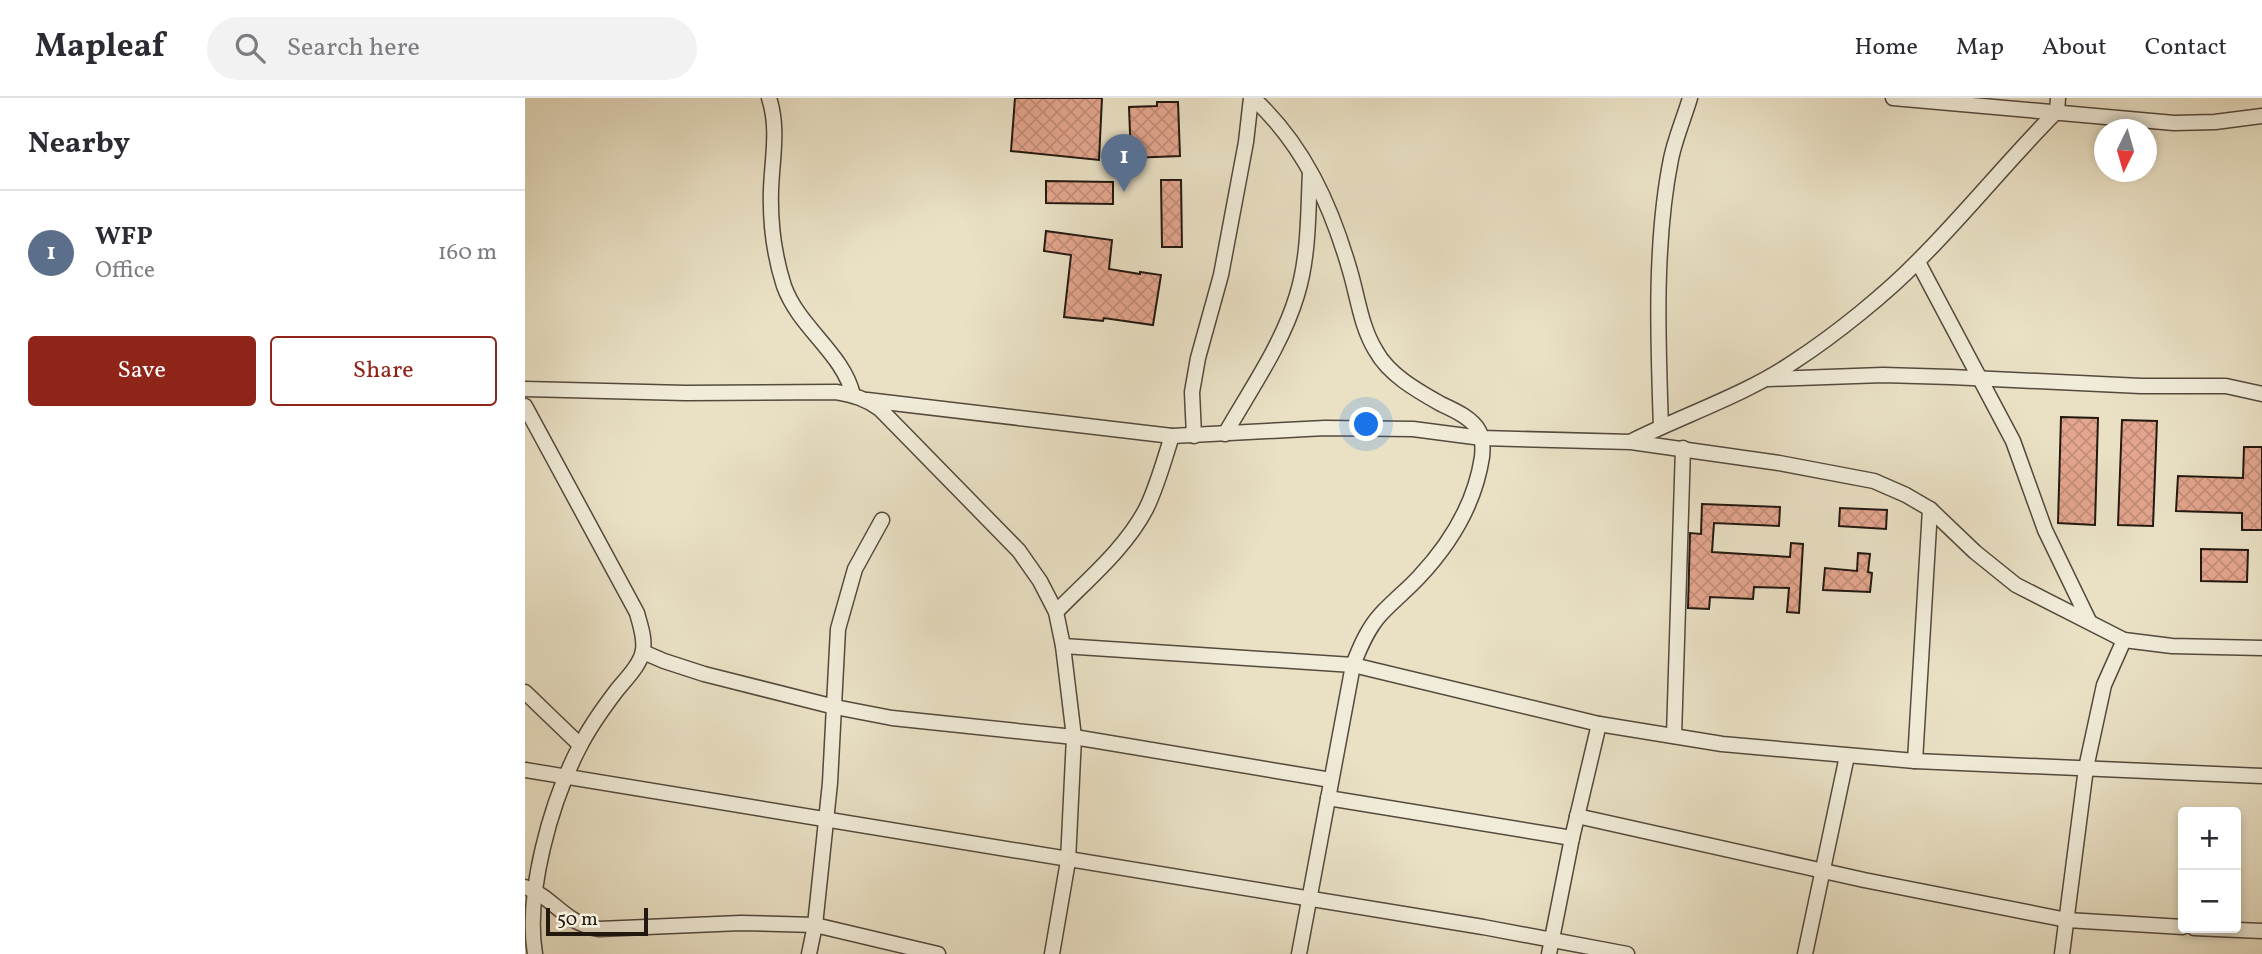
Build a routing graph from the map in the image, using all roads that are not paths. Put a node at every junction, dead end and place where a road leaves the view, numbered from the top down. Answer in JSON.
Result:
{"nodes":[{"id":1,"x":769,"y":98,"type":"edge"},
{"id":2,"x":1252,"y":98,"type":"edge"},
{"id":3,"x":1691,"y":98,"type":"edge"},
{"id":4,"x":1893,"y":98,"type":"edge"},
{"id":5,"x":2058,"y":105,"type":"edge"},
{"id":6,"x":2262,"y":116,"type":"edge"},
{"id":7,"x":1310,"y":171,"type":"junction"},
{"id":8,"x":1918,"y":262,"type":"junction"},
{"id":9,"x":1764,"y":379,"type":"junction"},
{"id":10,"x":1980,"y":379,"type":"junction"},
{"id":11,"x":525,"y":389,"type":"edge"},
{"id":12,"x":2262,"y":394,"type":"edge"},
{"id":13,"x":860,"y":397,"type":"junction"},
{"id":14,"x":525,"y":406,"type":"edge"},
{"id":15,"x":1661,"y":427,"type":"junction"},
{"id":16,"x":1225,"y":434,"type":"junction"},
{"id":17,"x":1172,"y":436,"type":"junction"},
{"id":18,"x":1194,"y":436,"type":"junction"},
{"id":19,"x":1482,"y":439,"type":"junction"},
{"id":20,"x":1631,"y":442,"type":"junction"},
{"id":21,"x":1683,"y":448,"type":"junction"},
{"id":22,"x":1930,"y":509,"type":"junction"},
{"id":23,"x":882,"y":520,"type":"dead end"},
{"id":24,"x":1056,"y":612,"type":"junction"},
{"id":25,"x":2089,"y":621,"type":"junction"},
{"id":26,"x":2124,"y":640,"type":"junction"},
{"id":27,"x":1063,"y":646,"type":"junction"},
{"id":28,"x":2262,"y":648,"type":"edge"},
{"id":29,"x":643,"y":652,"type":"junction"},
{"id":30,"x":1353,"y":665,"type":"junction"},
{"id":31,"x":525,"y":692,"type":"edge"},
{"id":32,"x":835,"y":707,"type":"junction"},
{"id":33,"x":1599,"y":724,"type":"junction"},
{"id":34,"x":1674,"y":736,"type":"junction"},
{"id":35,"x":1074,"y":737,"type":"junction"},
{"id":36,"x":580,"y":745,"type":"junction"},
{"id":37,"x":1847,"y":756,"type":"junction"},
{"id":38,"x":1915,"y":761,"type":"junction"},
{"id":39,"x":2086,"y":768,"type":"junction"},
{"id":40,"x":525,"y":770,"type":"edge"},
{"id":41,"x":2262,"y":776,"type":"edge"},
{"id":42,"x":565,"y":777,"type":"junction"},
{"id":43,"x":1331,"y":780,"type":"junction"},
{"id":44,"x":1328,"y":798,"type":"junction"},
{"id":45,"x":1577,"y":816,"type":"junction"},
{"id":46,"x":827,"y":818,"type":"junction"},
{"id":47,"x":1572,"y":838,"type":"junction"},
{"id":48,"x":1068,"y":861,"type":"junction"},
{"id":49,"x":1821,"y":871,"type":"junction"},
{"id":50,"x":530,"y":889,"type":"edge"},
{"id":51,"x":1310,"y":900,"type":"junction"},
{"id":52,"x":2067,"y":920,"type":"junction"},
{"id":53,"x":815,"y":925,"type":"junction"},
{"id":54,"x":2178,"y":927,"type":"edge"},
{"id":55,"x":2241,"y":930,"type":"edge"},
{"id":56,"x":2262,"y":931,"type":"edge"},
{"id":57,"x":1550,"y":947,"type":"edge"},
{"id":58,"x":535,"y":954,"type":"edge"},
{"id":59,"x":809,"y":954,"type":"edge"},
{"id":60,"x":938,"y":954,"type":"edge"},
{"id":61,"x":1052,"y":954,"type":"edge"},
{"id":62,"x":1299,"y":954,"type":"edge"},
{"id":63,"x":1627,"y":954,"type":"edge"},
{"id":64,"x":1805,"y":954,"type":"edge"},
{"id":65,"x":2062,"y":954,"type":"edge"}],
"edges":[{"from":1,"to":13,"type":"street"},
{"from":2,"to":7,"type":"street"},
{"from":2,"to":18,"type":"street"},
{"from":3,"to":15,"type":"street"},
{"from":4,"to":5,"type":"street"},
{"from":5,"to":6,"type":"street"},
{"from":5,"to":8,"type":"street"},
{"from":7,"to":16,"type":"street"},
{"from":7,"to":19,"type":"street"},
{"from":8,"to":9,"type":"street"},
{"from":8,"to":10,"type":"street"},
{"from":9,"to":10,"type":"street"},
{"from":9,"to":15,"type":"street"},
{"from":10,"to":12,"type":"street"},
{"from":10,"to":25,"type":"street"},
{"from":11,"to":13,"type":"street"},
{"from":13,"to":17,"type":"street"},
{"from":13,"to":24,"type":"street"},
{"from":14,"to":29,"type":"street"},
{"from":15,"to":20,"type":"street"},
{"from":16,"to":18,"type":"street"},
{"from":16,"to":19,"type":"street"},
{"from":17,"to":18,"type":"street"},
{"from":17,"to":24,"type":"street"},
{"from":19,"to":20,"type":"street"},
{"from":19,"to":30,"type":"street"},
{"from":20,"to":21,"type":"street"},
{"from":21,"to":22,"type":"street"},
{"from":21,"to":34,"type":"street"},
{"from":22,"to":25,"type":"street"},
{"from":22,"to":38,"type":"street"},
{"from":23,"to":32,"type":"street"},
{"from":24,"to":27,"type":"street"},
{"from":25,"to":26,"type":"street"},
{"from":26,"to":28,"type":"street"},
{"from":26,"to":39,"type":"street"},
{"from":27,"to":30,"type":"street"},
{"from":27,"to":35,"type":"street"},
{"from":29,"to":32,"type":"street"},
{"from":29,"to":36,"type":"street"},
{"from":30,"to":33,"type":"street"},
{"from":30,"to":43,"type":"street"},
{"from":31,"to":36,"type":"street"},
{"from":32,"to":35,"type":"street"},
{"from":32,"to":46,"type":"street"},
{"from":33,"to":34,"type":"street"},
{"from":33,"to":45,"type":"street"},
{"from":34,"to":37,"type":"street"},
{"from":35,"to":43,"type":"street"},
{"from":35,"to":48,"type":"street"},
{"from":36,"to":42,"type":"street"},
{"from":37,"to":38,"type":"street"},
{"from":37,"to":49,"type":"street"},
{"from":38,"to":39,"type":"street"},
{"from":39,"to":41,"type":"street"},
{"from":39,"to":52,"type":"street"},
{"from":40,"to":42,"type":"street"},
{"from":42,"to":46,"type":"street"},
{"from":42,"to":50,"type":"street"},
{"from":43,"to":44,"type":"street"},
{"from":44,"to":47,"type":"street"},
{"from":44,"to":51,"type":"street"},
{"from":45,"to":47,"type":"street"},
{"from":45,"to":49,"type":"street"},
{"from":46,"to":48,"type":"street"},
{"from":46,"to":53,"type":"street"},
{"from":47,"to":57,"type":"street"},
{"from":48,"to":51,"type":"street"},
{"from":48,"to":61,"type":"street"},
{"from":49,"to":52,"type":"street"},
{"from":49,"to":64,"type":"street"},
{"from":50,"to":53,"type":"street"},
{"from":50,"to":58,"type":"street"},
{"from":51,"to":57,"type":"street"},
{"from":51,"to":62,"type":"street"},
{"from":52,"to":54,"type":"street"},
{"from":52,"to":65,"type":"street"},
{"from":53,"to":59,"type":"street"},
{"from":53,"to":60,"type":"street"},
{"from":55,"to":56,"type":"street"},
{"from":57,"to":63,"type":"street"}]}
